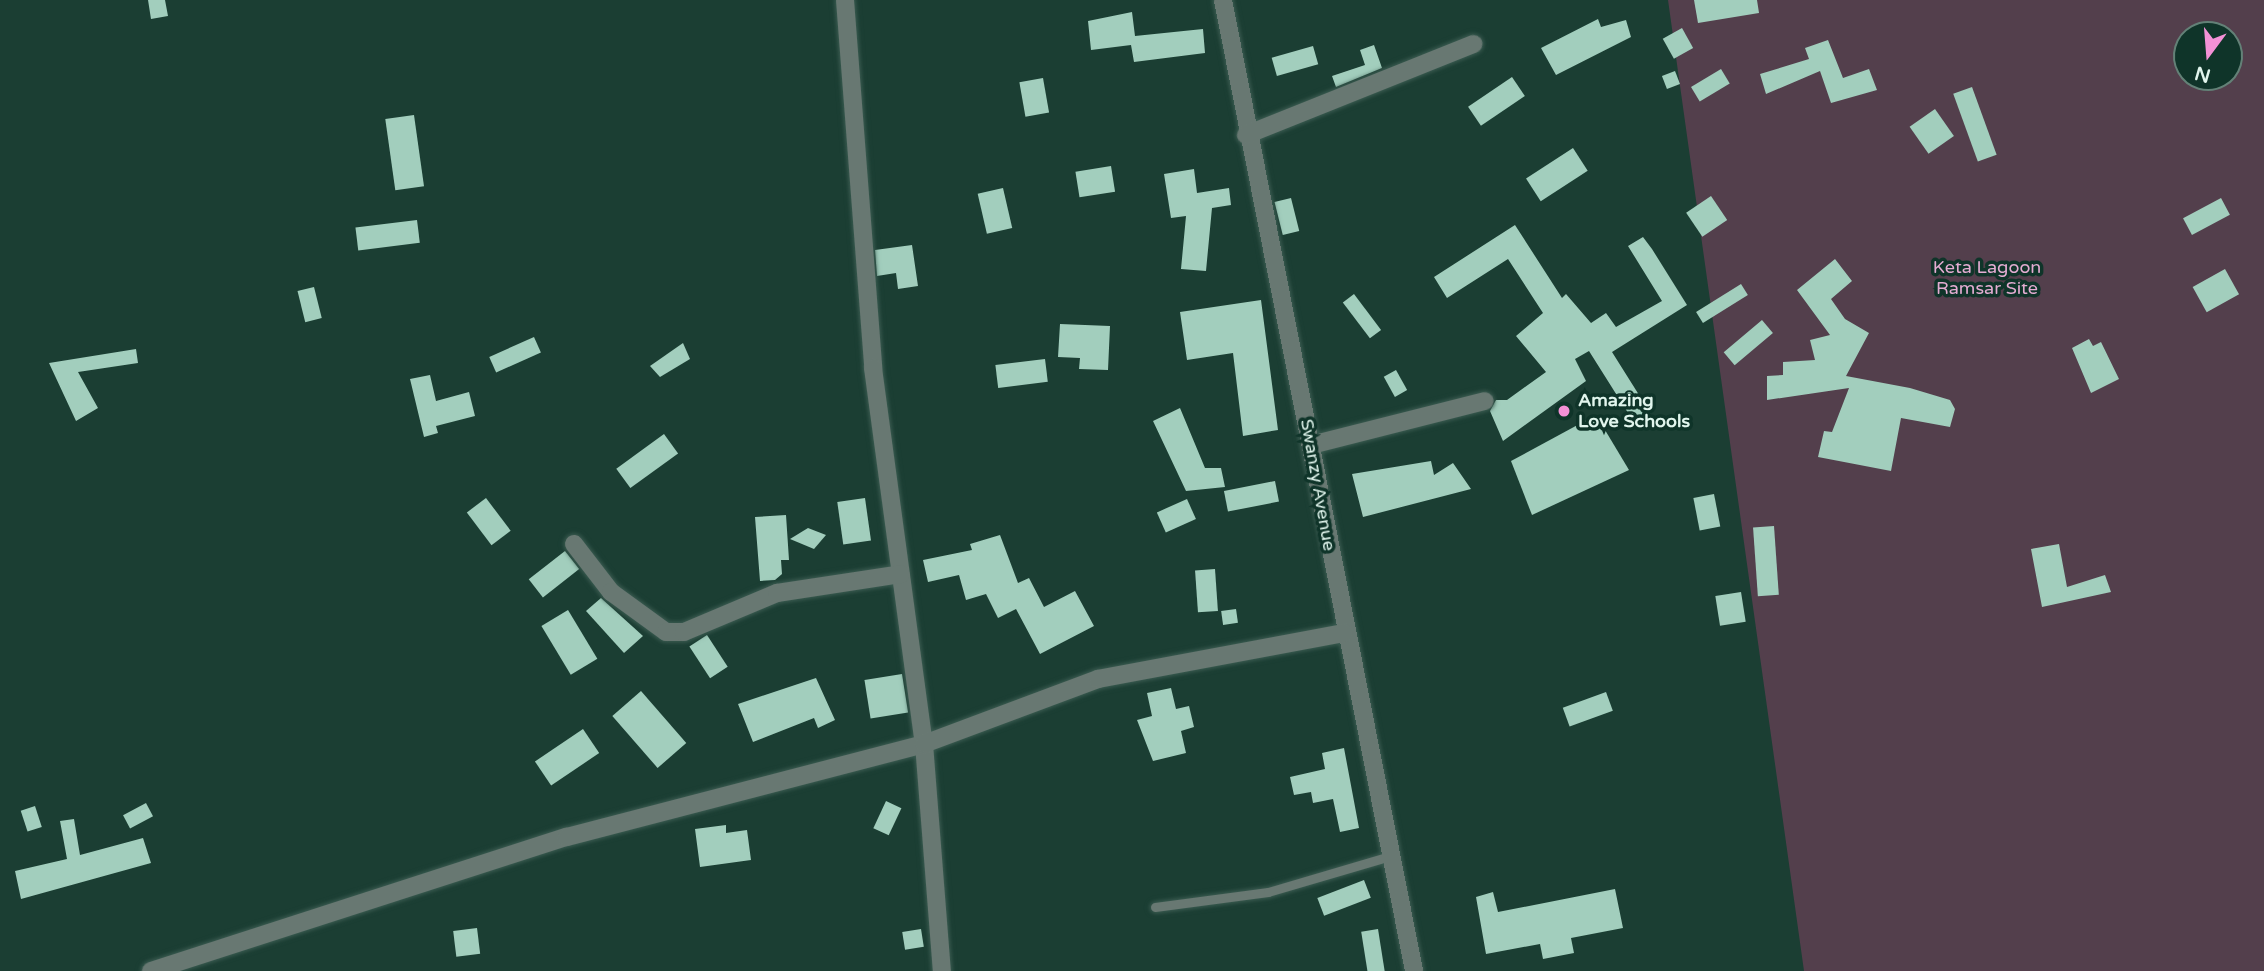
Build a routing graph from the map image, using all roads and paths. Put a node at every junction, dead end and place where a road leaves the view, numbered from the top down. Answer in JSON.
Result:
{"nodes":[{"id":1,"x":845,"y":0,"type":"edge"},
{"id":2,"x":1223,"y":0,"type":"edge"},
{"id":3,"x":1473,"y":44,"type":"dead end"},
{"id":4,"x":1247,"y":135,"type":"junction"},
{"id":5,"x":1485,"y":401,"type":"dead end"},
{"id":6,"x":1311,"y":445,"type":"junction"},
{"id":7,"x":575,"y":544,"type":"dead end"},
{"id":8,"x":901,"y":574,"type":"junction"},
{"id":9,"x":1344,"y":633,"type":"junction"},
{"id":10,"x":924,"y":744,"type":"junction"},
{"id":11,"x":1391,"y":856,"type":"junction"},
{"id":12,"x":1154,"y":907,"type":"dead end"},
{"id":13,"x":150,"y":971,"type":"edge"},
{"id":14,"x":942,"y":971,"type":"edge"},
{"id":15,"x":1414,"y":971,"type":"edge"}],
"edges":[{"from":1,"to":8,"type":"street"},
{"from":2,"to":4,"type":"street","name":"Swanzy Avenue"},
{"from":3,"to":4,"type":"street"},
{"from":4,"to":6,"type":"street","name":"Swanzy Avenue"},
{"from":5,"to":6,"type":"street"},
{"from":6,"to":9,"type":"street","name":"Swanzy Avenue"},
{"from":7,"to":8,"type":"street"},
{"from":8,"to":10,"type":"street"},
{"from":9,"to":10,"type":"street"},
{"from":9,"to":11,"type":"street","name":"Swanzy Avenue"},
{"from":10,"to":13,"type":"street"},
{"from":10,"to":14,"type":"street"},
{"from":11,"to":12,"type":"lane"},
{"from":11,"to":15,"type":"street","name":"Swanzy Avenue"}]}
